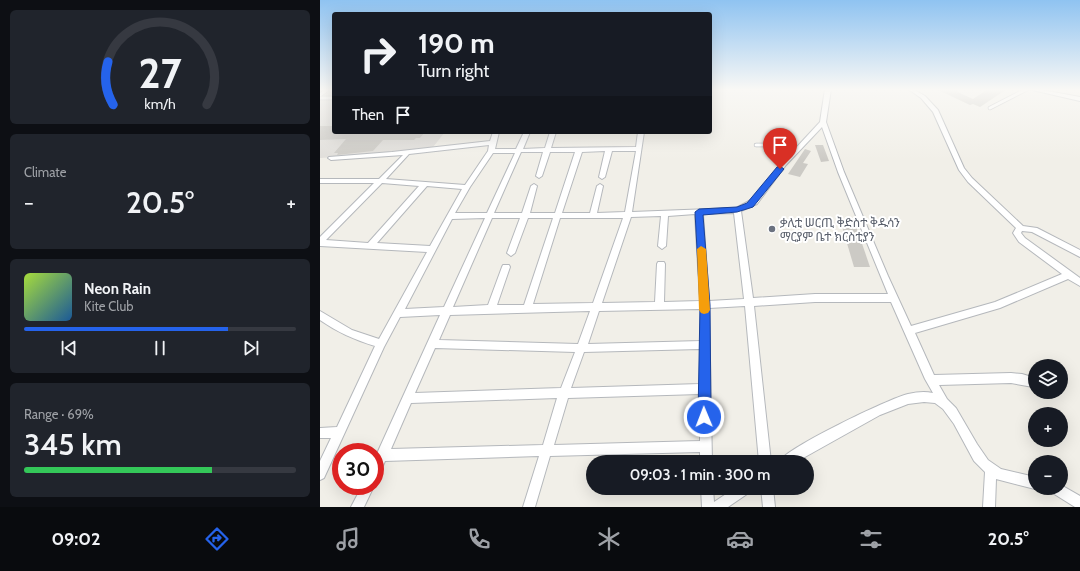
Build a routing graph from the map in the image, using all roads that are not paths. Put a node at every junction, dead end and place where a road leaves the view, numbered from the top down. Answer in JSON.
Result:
{"nodes":[{"id":1,"x":824,"y":113,"type":"edge"},
{"id":2,"x":937,"y":113,"type":"edge"},
{"id":3,"x":823,"y":122,"type":"junction"},
{"id":4,"x":495,"y":134,"type":"edge"},
{"id":5,"x":526,"y":134,"type":"edge"},
{"id":6,"x":552,"y":134,"type":"edge"},
{"id":7,"x":640,"y":134,"type":"edge"},
{"id":8,"x":756,"y":145,"type":"dead end"},
{"id":9,"x":492,"y":147,"type":"junction"},
{"id":10,"x":609,"y":149,"type":"junction"},
{"id":11,"x":639,"y":149,"type":"junction"},
{"id":12,"x":547,"y":150,"type":"junction"},
{"id":13,"x":579,"y":150,"type":"junction"},
{"id":14,"x":519,"y":151,"type":"junction"},
{"id":15,"x":406,"y":153,"type":"junction"},
{"id":16,"x":330,"y":158,"type":"dead end"},
{"id":17,"x":784,"y":164,"type":"junction"},
{"id":18,"x":538,"y":176,"type":"dead end"},
{"id":19,"x":602,"y":177,"type":"dead end"},
{"id":20,"x":320,"y":182,"type":"edge"},
{"id":21,"x":380,"y":182,"type":"junction"},
{"id":22,"x":424,"y":185,"type":"junction"},
{"id":23,"x":467,"y":186,"type":"junction"},
{"id":24,"x":534,"y":186,"type":"dead end"},
{"id":25,"x":600,"y":186,"type":"dead end"},
{"id":26,"x":737,"y":210,"type":"junction"},
{"id":27,"x":699,"y":212,"type":"junction"},
{"id":28,"x":665,"y":213,"type":"junction"},
{"id":29,"x":558,"y":215,"type":"junction"},
{"id":30,"x":593,"y":215,"type":"junction"},
{"id":31,"x":628,"y":215,"type":"junction"},
{"id":32,"x":450,"y":216,"type":"junction"},
{"id":33,"x":490,"y":216,"type":"junction"},
{"id":34,"x":525,"y":216,"type":"junction"},
{"id":35,"x":1021,"y":228,"type":"junction"},
{"id":36,"x":320,"y":243,"type":"edge"},
{"id":37,"x":370,"y":246,"type":"junction"},
{"id":38,"x":662,"y":246,"type":"dead end"},
{"id":39,"x":433,"y":249,"type":"junction"},
{"id":40,"x":511,"y":253,"type":"dead end"},
{"id":41,"x":1080,"y":254,"type":"edge"},
{"id":42,"x":661,"y":264,"type":"dead end"},
{"id":43,"x":506,"y":267,"type":"dead end"},
{"id":44,"x":1068,"y":274,"type":"junction"},
{"id":45,"x":1080,"y":283,"type":"edge"},
{"id":46,"x":894,"y":298,"type":"junction"},
{"id":47,"x":749,"y":302,"type":"junction"},
{"id":48,"x":705,"y":305,"type":"junction"},
{"id":49,"x":659,"y":306,"type":"junction"},
{"id":50,"x":596,"y":308,"type":"junction"},
{"id":51,"x":491,"y":309,"type":"junction"},
{"id":52,"x":527,"y":309,"type":"junction"},
{"id":53,"x":448,"y":312,"type":"junction"},
{"id":54,"x":398,"y":313,"type":"junction"},
{"id":55,"x":320,"y":315,"type":"edge"},
{"id":56,"x":909,"y":331,"type":"junction"},
{"id":57,"x":381,"y":344,"type":"junction"},
{"id":58,"x":433,"y":344,"type":"junction"},
{"id":59,"x":704,"y":345,"type":"junction"},
{"id":60,"x":581,"y":348,"type":"junction"},
{"id":61,"x":932,"y":380,"type":"junction"},
{"id":62,"x":1028,"y":381,"type":"edge"},
{"id":63,"x":704,"y":389,"type":"junction"},
{"id":64,"x":564,"y":394,"type":"junction"},
{"id":65,"x":408,"y":398,"type":"junction"},
{"id":66,"x":943,"y":401,"type":"junction"},
{"id":67,"x":339,"y":432,"type":"junction"},
{"id":68,"x":320,"y":433,"type":"edge"},
{"id":69,"x":705,"y":446,"type":"junction"},
{"id":70,"x":547,"y":450,"type":"junction"},
{"id":71,"x":384,"y":453,"type":"edge"},
{"id":72,"x":384,"y":455,"type":"edge"},
{"id":73,"x":706,"y":455,"type":"edge"},
{"id":74,"x":764,"y":455,"type":"edge"},
{"id":75,"x":798,"y":455,"type":"edge"},
{"id":76,"x":991,"y":470,"type":"junction"},
{"id":77,"x":320,"y":474,"type":"edge"},
{"id":78,"x":1028,"y":481,"type":"edge"},
{"id":79,"x":364,"y":495,"type":"edge"},
{"id":80,"x":707,"y":495,"type":"edge"},
{"id":81,"x":735,"y":495,"type":"edge"},
{"id":82,"x":768,"y":495,"type":"edge"},
{"id":83,"x":1067,"y":495,"type":"edge"},
{"id":84,"x":1080,"y":503,"type":"edge"},
{"id":85,"x":358,"y":507,"type":"edge"},
{"id":86,"x":530,"y":507,"type":"edge"},
{"id":87,"x":708,"y":507,"type":"edge"},
{"id":88,"x":717,"y":507,"type":"edge"},
{"id":89,"x":769,"y":507,"type":"edge"},
{"id":90,"x":989,"y":507,"type":"edge"}],
"edges":[{"from":1,"to":3,"type":"street"},
{"from":2,"to":35,"type":"street"},
{"from":3,"to":17,"type":"street"},
{"from":3,"to":46,"type":"street"},
{"from":4,"to":9,"type":"street"},
{"from":5,"to":14,"type":"street"},
{"from":6,"to":12,"type":"street"},
{"from":7,"to":11,"type":"street"},
{"from":8,"to":17,"type":"lane"},
{"from":9,"to":14,"type":"street"},
{"from":9,"to":15,"type":"street"},
{"from":9,"to":23,"type":"street"},
{"from":10,"to":11,"type":"street"},
{"from":10,"to":13,"type":"street"},
{"from":10,"to":19,"type":"street"},
{"from":11,"to":31,"type":"street"},
{"from":12,"to":13,"type":"street"},
{"from":12,"to":14,"type":"street"},
{"from":12,"to":18,"type":"street"},
{"from":13,"to":29,"type":"street"},
{"from":14,"to":33,"type":"street"},
{"from":15,"to":16,"type":"street"},
{"from":15,"to":21,"type":"street"},
{"from":17,"to":26,"type":"street"},
{"from":20,"to":21,"type":"street"},
{"from":21,"to":22,"type":"street"},
{"from":21,"to":36,"type":"street"},
{"from":22,"to":23,"type":"street"},
{"from":22,"to":37,"type":"street"},
{"from":23,"to":32,"type":"street"},
{"from":24,"to":34,"type":"street"},
{"from":25,"to":30,"type":"street"},
{"from":26,"to":27,"type":"street"},
{"from":26,"to":47,"type":"street"},
{"from":27,"to":28,"type":"street"},
{"from":27,"to":48,"type":"street"},
{"from":28,"to":31,"type":"street"},
{"from":28,"to":38,"type":"street"},
{"from":29,"to":30,"type":"street"},
{"from":29,"to":34,"type":"street"},
{"from":29,"to":52,"type":"street"},
{"from":30,"to":31,"type":"street"},
{"from":31,"to":50,"type":"street"},
{"from":32,"to":33,"type":"street"},
{"from":32,"to":39,"type":"street"},
{"from":33,"to":34,"type":"street"},
{"from":33,"to":53,"type":"street"},
{"from":34,"to":40,"type":"street"},
{"from":35,"to":41,"type":"street"},
{"from":35,"to":44,"type":"street"},
{"from":36,"to":37,"type":"street"},
{"from":37,"to":39,"type":"street"},
{"from":39,"to":54,"type":"street"},
{"from":42,"to":49,"type":"street"},
{"from":43,"to":51,"type":"street"},
{"from":44,"to":45,"type":"street"},
{"from":44,"to":56,"type":"street"},
{"from":46,"to":47,"type":"street"},
{"from":46,"to":56,"type":"street"},
{"from":47,"to":48,"type":"street"},
{"from":47,"to":74,"type":"street"},
{"from":48,"to":49,"type":"street"},
{"from":48,"to":59,"type":"street"},
{"from":49,"to":50,"type":"street"},
{"from":50,"to":52,"type":"street"},
{"from":50,"to":60,"type":"street"},
{"from":51,"to":52,"type":"street"},
{"from":51,"to":53,"type":"street"},
{"from":53,"to":54,"type":"street"},
{"from":53,"to":58,"type":"street"},
{"from":54,"to":57,"type":"street"},
{"from":55,"to":57,"type":"street"},
{"from":56,"to":61,"type":"street"},
{"from":57,"to":67,"type":"street"},
{"from":58,"to":60,"type":"street"},
{"from":58,"to":65,"type":"street"},
{"from":59,"to":60,"type":"street"},
{"from":59,"to":63,"type":"street"},
{"from":60,"to":64,"type":"street"},
{"from":61,"to":62,"type":"street"},
{"from":61,"to":66,"type":"street"},
{"from":63,"to":64,"type":"street"},
{"from":63,"to":69,"type":"street"},
{"from":64,"to":65,"type":"street"},
{"from":64,"to":70,"type":"street"},
{"from":65,"to":71,"type":"street"},
{"from":66,"to":75,"type":"street"},
{"from":66,"to":76,"type":"street"},
{"from":67,"to":68,"type":"street"},
{"from":67,"to":77,"type":"street"},
{"from":69,"to":70,"type":"street"},
{"from":69,"to":73,"type":"street"},
{"from":70,"to":72,"type":"street"},
{"from":70,"to":86,"type":"street"},
{"from":76,"to":78,"type":"street"},
{"from":76,"to":90,"type":"street"},
{"from":79,"to":85,"type":"street"},
{"from":80,"to":87,"type":"street"},
{"from":81,"to":88,"type":"street"},
{"from":82,"to":89,"type":"street"},
{"from":83,"to":84,"type":"street"}]}
